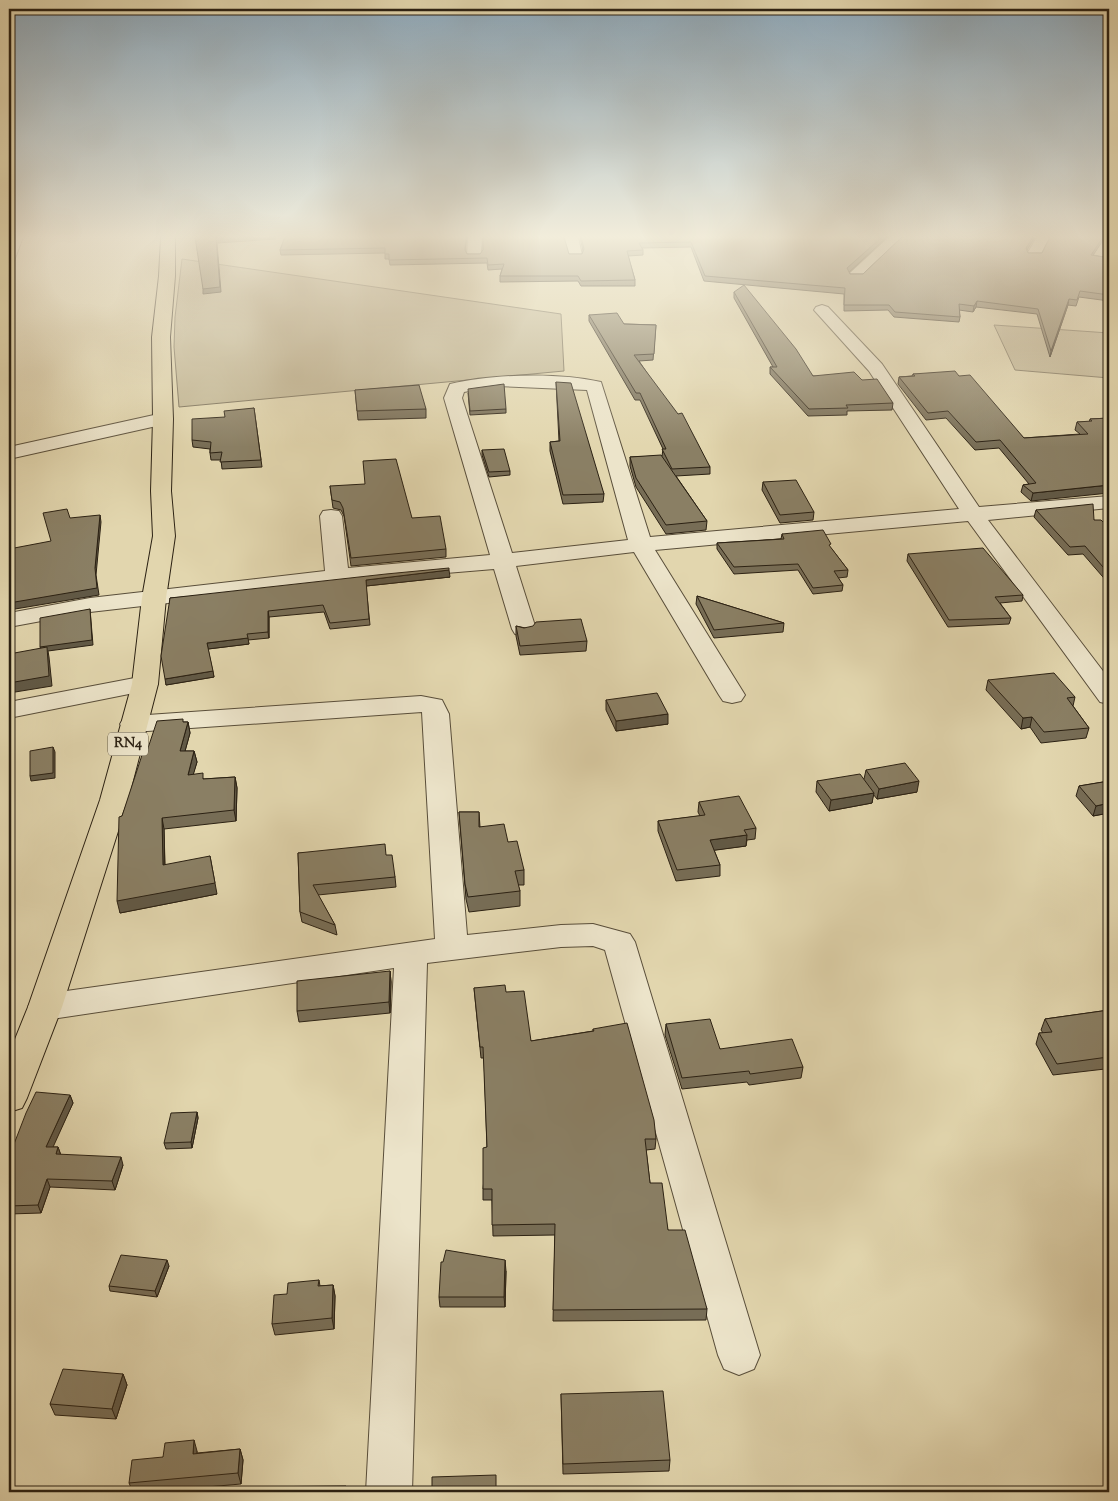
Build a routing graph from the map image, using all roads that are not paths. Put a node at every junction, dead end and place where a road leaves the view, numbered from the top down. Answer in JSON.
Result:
{"nodes":[{"id":1,"x":164,"y":307,"type":"edge"},
{"id":2,"x":822,"y":310,"type":"dead end"},
{"id":3,"x":163,"y":419,"type":"junction"},
{"id":4,"x":9,"y":453,"type":"edge"},
{"id":5,"x":1109,"y":502,"type":"edge"},
{"id":6,"x":973,"y":514,"type":"junction"},
{"id":7,"x":330,"y":516,"type":"dead end"},
{"id":8,"x":641,"y":545,"type":"junction"},
{"id":9,"x":502,"y":561,"type":"junction"},
{"id":10,"x":337,"y":577,"type":"junction"},
{"id":11,"x":154,"y":598,"type":"junction"},
{"id":12,"x":9,"y":620,"type":"edge"},
{"id":13,"x":524,"y":629,"type":"edge"},
{"id":14,"x":145,"y":684,"type":"junction"},
{"id":15,"x":732,"y":695,"type":"dead end"},
{"id":16,"x":1109,"y":696,"type":"edge"},
{"id":17,"x":9,"y":710,"type":"edge"},
{"id":18,"x":133,"y":724,"type":"junction"},
{"id":19,"x":452,"y":948,"type":"junction"},
{"id":20,"x":411,"y":953,"type":"junction"},
{"id":21,"x":45,"y":1007,"type":"junction"},
{"id":22,"x":9,"y":1098,"type":"edge"},
{"id":23,"x":739,"y":1355,"type":"dead end"},
{"id":24,"x":389,"y":1492,"type":"edge"}],
"edges":[{"from":1,"to":3,"type":"highway","number":"RN4"},
{"from":2,"to":6,"type":"street"},
{"from":3,"to":4,"type":"street"},
{"from":3,"to":11,"type":"highway","number":"RN4"},
{"from":5,"to":6,"type":"street"},
{"from":6,"to":8,"type":"street"},
{"from":6,"to":16,"type":"street"},
{"from":7,"to":10,"type":"street"},
{"from":8,"to":9,"type":"street"},
{"from":8,"to":9,"type":"street"},
{"from":8,"to":15,"type":"street"},
{"from":9,"to":10,"type":"street"},
{"from":9,"to":13,"type":"street"},
{"from":10,"to":11,"type":"street"},
{"from":11,"to":12,"type":"street"},
{"from":11,"to":14,"type":"highway","number":"RN4"},
{"from":14,"to":17,"type":"street"},
{"from":14,"to":18,"type":"highway","number":"RN4"},
{"from":18,"to":19,"type":"street"},
{"from":18,"to":21,"type":"highway","number":"RN4"},
{"from":19,"to":20,"type":"street"},
{"from":19,"to":23,"type":"street"},
{"from":20,"to":21,"type":"street"},
{"from":20,"to":24,"type":"street"},
{"from":21,"to":22,"type":"highway","number":"RN4"}]}
